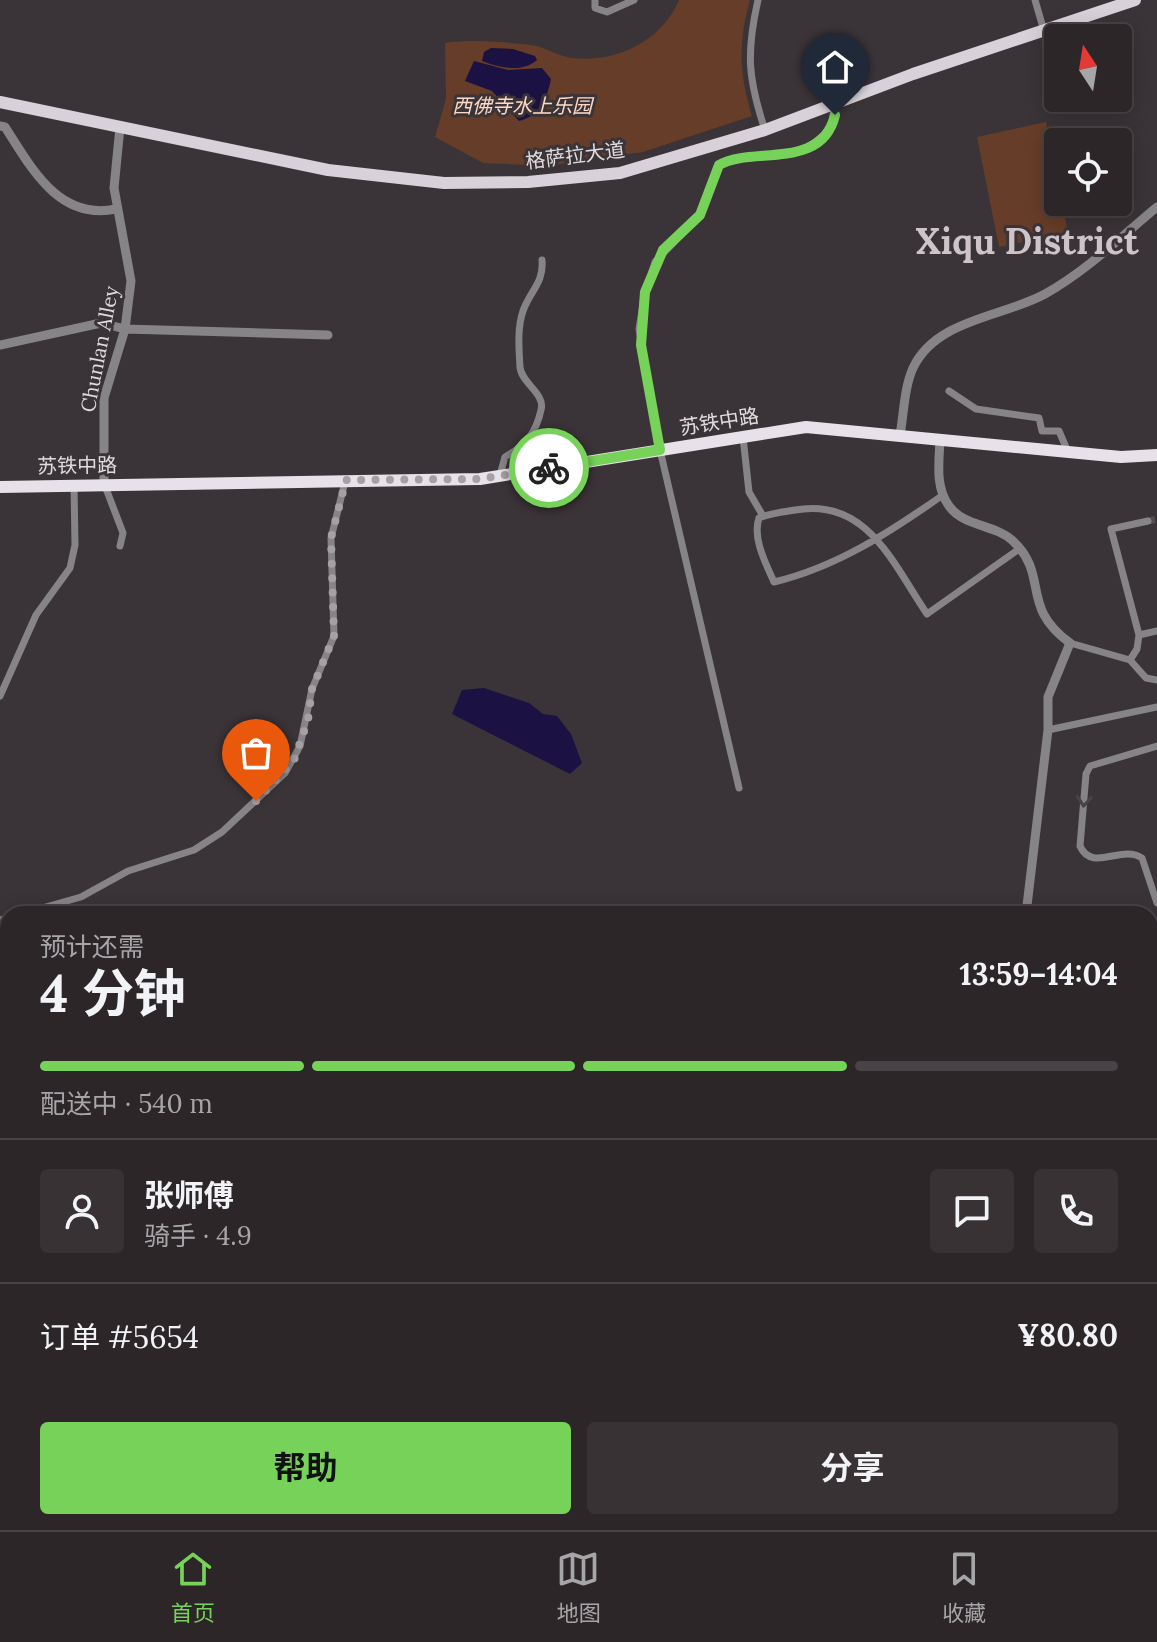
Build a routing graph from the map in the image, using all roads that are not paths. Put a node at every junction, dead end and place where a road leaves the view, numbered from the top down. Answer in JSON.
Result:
{"nodes":[{"id":1,"x":595,"y":0,"type":"edge"},
{"id":2,"x":634,"y":0,"type":"edge"},
{"id":3,"x":758,"y":0,"type":"edge"},
{"id":4,"x":1035,"y":0,"type":"edge"},
{"id":5,"x":1135,"y":0,"type":"edge"},
{"id":6,"x":1065,"y":24,"type":"edge"},
{"id":7,"x":1044,"y":31,"type":"joint"},
{"id":8,"x":0,"y":102,"type":"edge"},
{"id":9,"x":834,"y":105,"type":"junction"},
{"id":10,"x":0,"y":126,"type":"edge"},
{"id":11,"x":120,"y":127,"type":"junction"},
{"id":12,"x":765,"y":130,"type":"junction"},
{"id":13,"x":1157,"y":207,"type":"edge"},
{"id":14,"x":116,"y":209,"type":"junction"},
{"id":15,"x":542,"y":260,"type":"dead end"},
{"id":16,"x":125,"y":329,"type":"junction"},
{"id":17,"x":328,"y":335,"type":"dead end"},
{"id":18,"x":0,"y":345,"type":"edge"},
{"id":19,"x":949,"y":391,"type":"dead end"},
{"id":20,"x":900,"y":435,"type":"junction"},
{"id":21,"x":743,"y":437,"type":"junction"},
{"id":22,"x":940,"y":440,"type":"junction"},
{"id":23,"x":660,"y":450,"type":"junction"},
{"id":24,"x":1068,"y":452,"type":"junction"},
{"id":25,"x":1157,"y":455,"type":"edge"},
{"id":26,"x":500,"y":475,"type":"junction"},
{"id":27,"x":346,"y":480,"type":"junction"},
{"id":28,"x":104,"y":484,"type":"junction"},
{"id":29,"x":74,"y":485,"type":"junction"},
{"id":30,"x":0,"y":487,"type":"edge"},
{"id":31,"x":943,"y":495,"type":"junction"},
{"id":32,"x":763,"y":516,"type":"junction"},
{"id":33,"x":1148,"y":521,"type":"tunnel mouth"},
{"id":34,"x":877,"y":541,"type":"junction"},
{"id":35,"x":120,"y":546,"type":"dead end"},
{"id":36,"x":1019,"y":549,"type":"junction"},
{"id":37,"x":1157,"y":631,"type":"edge"},
{"id":38,"x":1139,"y":635,"type":"junction"},
{"id":39,"x":1070,"y":643,"type":"junction"},
{"id":40,"x":1130,"y":660,"type":"junction"},
{"id":41,"x":1157,"y":680,"type":"edge"},
{"id":42,"x":0,"y":696,"type":"edge"},
{"id":43,"x":1157,"y":707,"type":"edge"},
{"id":44,"x":1048,"y":730,"type":"junction"},
{"id":45,"x":1157,"y":746,"type":"edge"},
{"id":46,"x":739,"y":788,"type":"dead end"},
{"id":47,"x":1157,"y":903,"type":"edge"},
{"id":48,"x":49,"y":906,"type":"edge"},
{"id":49,"x":1027,"y":906,"type":"edge"}],
"edges":[{"from":1,"to":2,"type":"street"},
{"from":3,"to":12,"type":"street"},
{"from":4,"to":7,"type":"street"},
{"from":5,"to":6,"type":"main road","name":"格萨拉大道"},
{"from":7,"to":9,"type":"main road","name":"格萨拉大道"},
{"from":8,"to":11,"type":"main road","name":"格萨拉大道"},
{"from":9,"to":12,"type":"main road","name":"格萨拉大道"},
{"from":9,"to":23,"type":"street"},
{"from":10,"to":14,"type":"street"},
{"from":11,"to":12,"type":"main road","name":"格萨拉大道"},
{"from":11,"to":14,"type":"street","name":"Chunlan Alley"},
{"from":13,"to":20,"type":"street"},
{"from":14,"to":16,"type":"street","name":"Chunlan Alley"},
{"from":15,"to":26,"type":"street"},
{"from":16,"to":17,"type":"street"},
{"from":16,"to":18,"type":"street"},
{"from":16,"to":28,"type":"street","name":"Chunlan Alley"},
{"from":19,"to":24,"type":"street"},
{"from":20,"to":21,"type":"highway","name":"苏铁中路"},
{"from":20,"to":22,"type":"highway","name":"苏铁中路"},
{"from":21,"to":23,"type":"highway","name":"苏铁中路"},
{"from":21,"to":32,"type":"street"},
{"from":22,"to":24,"type":"highway","name":"苏铁中路"},
{"from":22,"to":31,"type":"street"},
{"from":23,"to":26,"type":"highway","name":"苏铁中路"},
{"from":23,"to":46,"type":"street"},
{"from":24,"to":25,"type":"highway","name":"苏铁中路"},
{"from":26,"to":27,"type":"highway","name":"苏铁中路"},
{"from":27,"to":28,"type":"highway","name":"苏铁中路"},
{"from":27,"to":48,"type":"street"},
{"from":28,"to":29,"type":"highway","name":"苏铁中路"},
{"from":28,"to":35,"type":"street"},
{"from":29,"to":30,"type":"highway","name":"苏铁中路"},
{"from":29,"to":42,"type":"street"},
{"from":31,"to":34,"type":"street"},
{"from":31,"to":36,"type":"street"},
{"from":32,"to":34,"type":"street"},
{"from":32,"to":34,"type":"street"},
{"from":33,"to":38,"type":"street"},
{"from":34,"to":36,"type":"street"},
{"from":36,"to":39,"type":"street"},
{"from":37,"to":38,"type":"street"},
{"from":38,"to":40,"type":"street"},
{"from":39,"to":40,"type":"street"},
{"from":39,"to":44,"type":"street"},
{"from":40,"to":41,"type":"street"},
{"from":43,"to":44,"type":"street"},
{"from":44,"to":49,"type":"street"},
{"from":45,"to":47,"type":"street","one_way":true}]}
